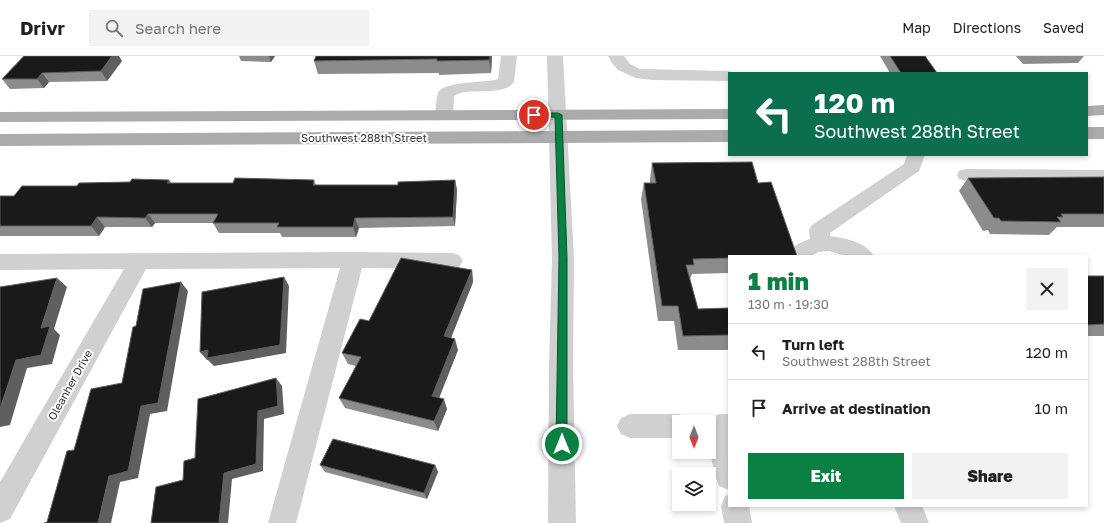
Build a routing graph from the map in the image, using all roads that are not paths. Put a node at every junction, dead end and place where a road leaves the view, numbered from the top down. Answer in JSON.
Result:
{"nodes":[{"id":1,"x":509,"y":56,"type":"edge"},
{"id":2,"x":555,"y":56,"type":"edge"},
{"id":3,"x":616,"y":56,"type":"edge"},
{"id":4,"x":728,"y":76,"type":"edge"},
{"id":5,"x":1104,"y":110,"type":"edge"},
{"id":6,"x":1088,"y":111,"type":"edge"},
{"id":7,"x":728,"y":114,"type":"edge"},
{"id":8,"x":0,"y":116,"type":"edge"},
{"id":9,"x":444,"y":116,"type":"junction"},
{"id":10,"x":559,"y":126,"type":"junction"},
{"id":11,"x":1104,"y":133,"type":"edge"},
{"id":12,"x":1088,"y":134,"type":"edge"},
{"id":13,"x":728,"y":136,"type":"edge"},
{"id":14,"x":0,"y":140,"type":"edge"},
{"id":15,"x":916,"y":156,"type":"edge"},
{"id":16,"x":966,"y":175,"type":"dead end"},
{"id":17,"x":1104,"y":176,"type":"edge"},
{"id":18,"x":821,"y":243,"type":"junction"},
{"id":19,"x":798,"y":255,"type":"edge"},
{"id":20,"x":861,"y":255,"type":"edge"},
{"id":21,"x":353,"y":260,"type":"junction"},
{"id":22,"x":140,"y":261,"type":"junction"},
{"id":23,"x":452,"y":261,"type":"dead end"},
{"id":24,"x":0,"y":262,"type":"edge"},
{"id":25,"x":630,"y":426,"type":"dead end"},
{"id":26,"x":672,"y":426,"type":"edge"},
{"id":27,"x":719,"y":426,"type":"edge"},
{"id":28,"x":728,"y":471,"type":"edge"},
{"id":29,"x":734,"y":507,"type":"edge"},
{"id":30,"x":908,"y":507,"type":"edge"},
{"id":31,"x":0,"y":509,"type":"edge"},
{"id":32,"x":282,"y":523,"type":"edge"},
{"id":33,"x":562,"y":523,"type":"edge"},
{"id":34,"x":738,"y":523,"type":"edge"},
{"id":35,"x":915,"y":523,"type":"edge"}],
"edges":[{"from":1,"to":9,"type":"street"},
{"from":2,"to":10,"type":"street"},
{"from":3,"to":4,"type":"street"},
{"from":5,"to":6,"type":"main road"},
{"from":7,"to":10,"type":"main road","name":"Southwest 288th Street"},
{"from":8,"to":9,"type":"main road","name":"Southwest 288th Street"},
{"from":9,"to":10,"type":"main road","name":"Southwest 288th Street"},
{"from":10,"to":13,"type":"main road","name":"Southwest 288th Street"},
{"from":10,"to":14,"type":"main road","name":"Southwest 288th Street"},
{"from":10,"to":33,"type":"street"},
{"from":11,"to":12,"type":"main road"},
{"from":15,"to":18,"type":"street"},
{"from":16,"to":17,"type":"street"},
{"from":18,"to":19,"type":"street"},
{"from":18,"to":20,"type":"street"},
{"from":21,"to":22,"type":"street"},
{"from":21,"to":23,"type":"street"},
{"from":21,"to":32,"type":"street"},
{"from":22,"to":24,"type":"street"},
{"from":22,"to":31,"type":"street","name":"Oleanher Drive"},
{"from":25,"to":26,"type":"street"},
{"from":27,"to":28,"type":"street"},
{"from":29,"to":34,"type":"street"},
{"from":30,"to":35,"type":"street"}]}
